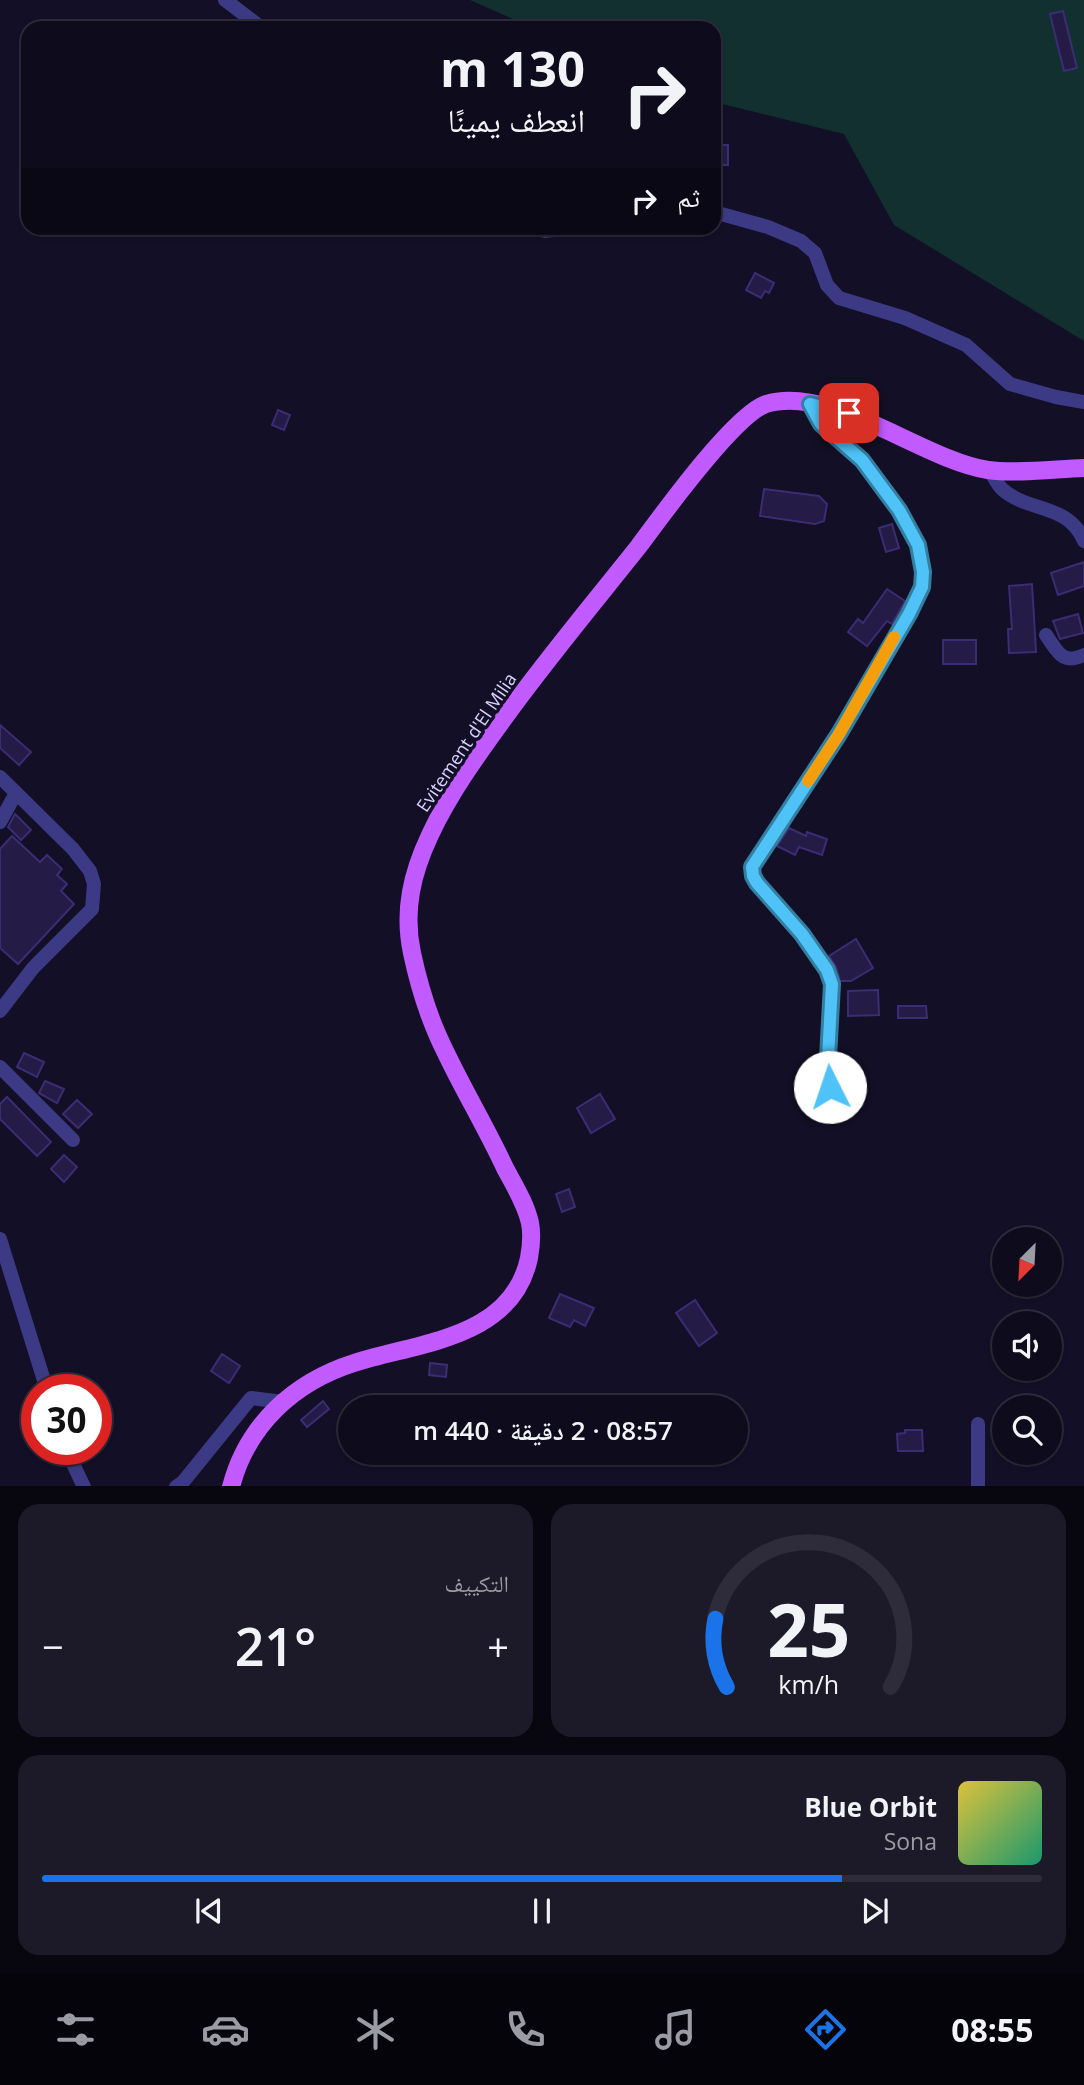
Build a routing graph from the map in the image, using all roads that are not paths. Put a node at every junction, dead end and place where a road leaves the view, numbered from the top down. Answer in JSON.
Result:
{"nodes":[{"id":1,"x":225,"y":0,"type":"edge"},
{"id":2,"x":253,"y":21,"type":"edge"},
{"id":3,"x":721,"y":214,"type":"edge"},
{"id":4,"x":1084,"y":402,"type":"edge"},
{"id":5,"x":810,"y":404,"type":"junction"},
{"id":6,"x":1084,"y":468,"type":"edge"},
{"id":7,"x":990,"y":471,"type":"junction"},
{"id":8,"x":1084,"y":541,"type":"edge"},
{"id":9,"x":1046,"y":635,"type":"dead end"},
{"id":10,"x":1084,"y":655,"type":"edge"},
{"id":11,"x":0,"y":777,"type":"edge"},
{"id":12,"x":16,"y":793,"type":"junction"},
{"id":13,"x":0,"y":822,"type":"edge"},
{"id":14,"x":1,"y":1005,"type":"edge"},
{"id":15,"x":0,"y":1067,"type":"edge"},
{"id":16,"x":830,"y":1087,"type":"dead end"},
{"id":17,"x":73,"y":1140,"type":"dead end"},
{"id":18,"x":0,"y":1239,"type":"edge"},
{"id":19,"x":42,"y":1374,"type":"edge"},
{"id":20,"x":283,"y":1402,"type":"junction"},
{"id":21,"x":978,"y":1424,"type":"dead end"},
{"id":22,"x":74,"y":1465,"type":"edge"},
{"id":23,"x":84,"y":1486,"type":"edge"},
{"id":24,"x":176,"y":1486,"type":"edge"},
{"id":25,"x":231,"y":1486,"type":"edge"},
{"id":26,"x":978,"y":1486,"type":"edge"}],
"edges":[{"from":1,"to":2,"type":"street"},
{"from":3,"to":4,"type":"street"},
{"from":5,"to":7,"type":"main road","name":"Evitement d'El Milia"},
{"from":5,"to":16,"type":"street"},
{"from":5,"to":20,"type":"main road","name":"Evitement d'El Milia"},
{"from":6,"to":7,"type":"main road","name":"Evitement d'El Milia"},
{"from":7,"to":8,"type":"street"},
{"from":9,"to":10,"type":"street"},
{"from":11,"to":12,"type":"street"},
{"from":12,"to":13,"type":"street"},
{"from":12,"to":14,"type":"street"},
{"from":15,"to":17,"type":"street"},
{"from":18,"to":19,"type":"street"},
{"from":20,"to":24,"type":"street"},
{"from":20,"to":25,"type":"main road","name":"Evitement d'El Milia"},
{"from":21,"to":26,"type":"street"},
{"from":22,"to":23,"type":"street"}]}
